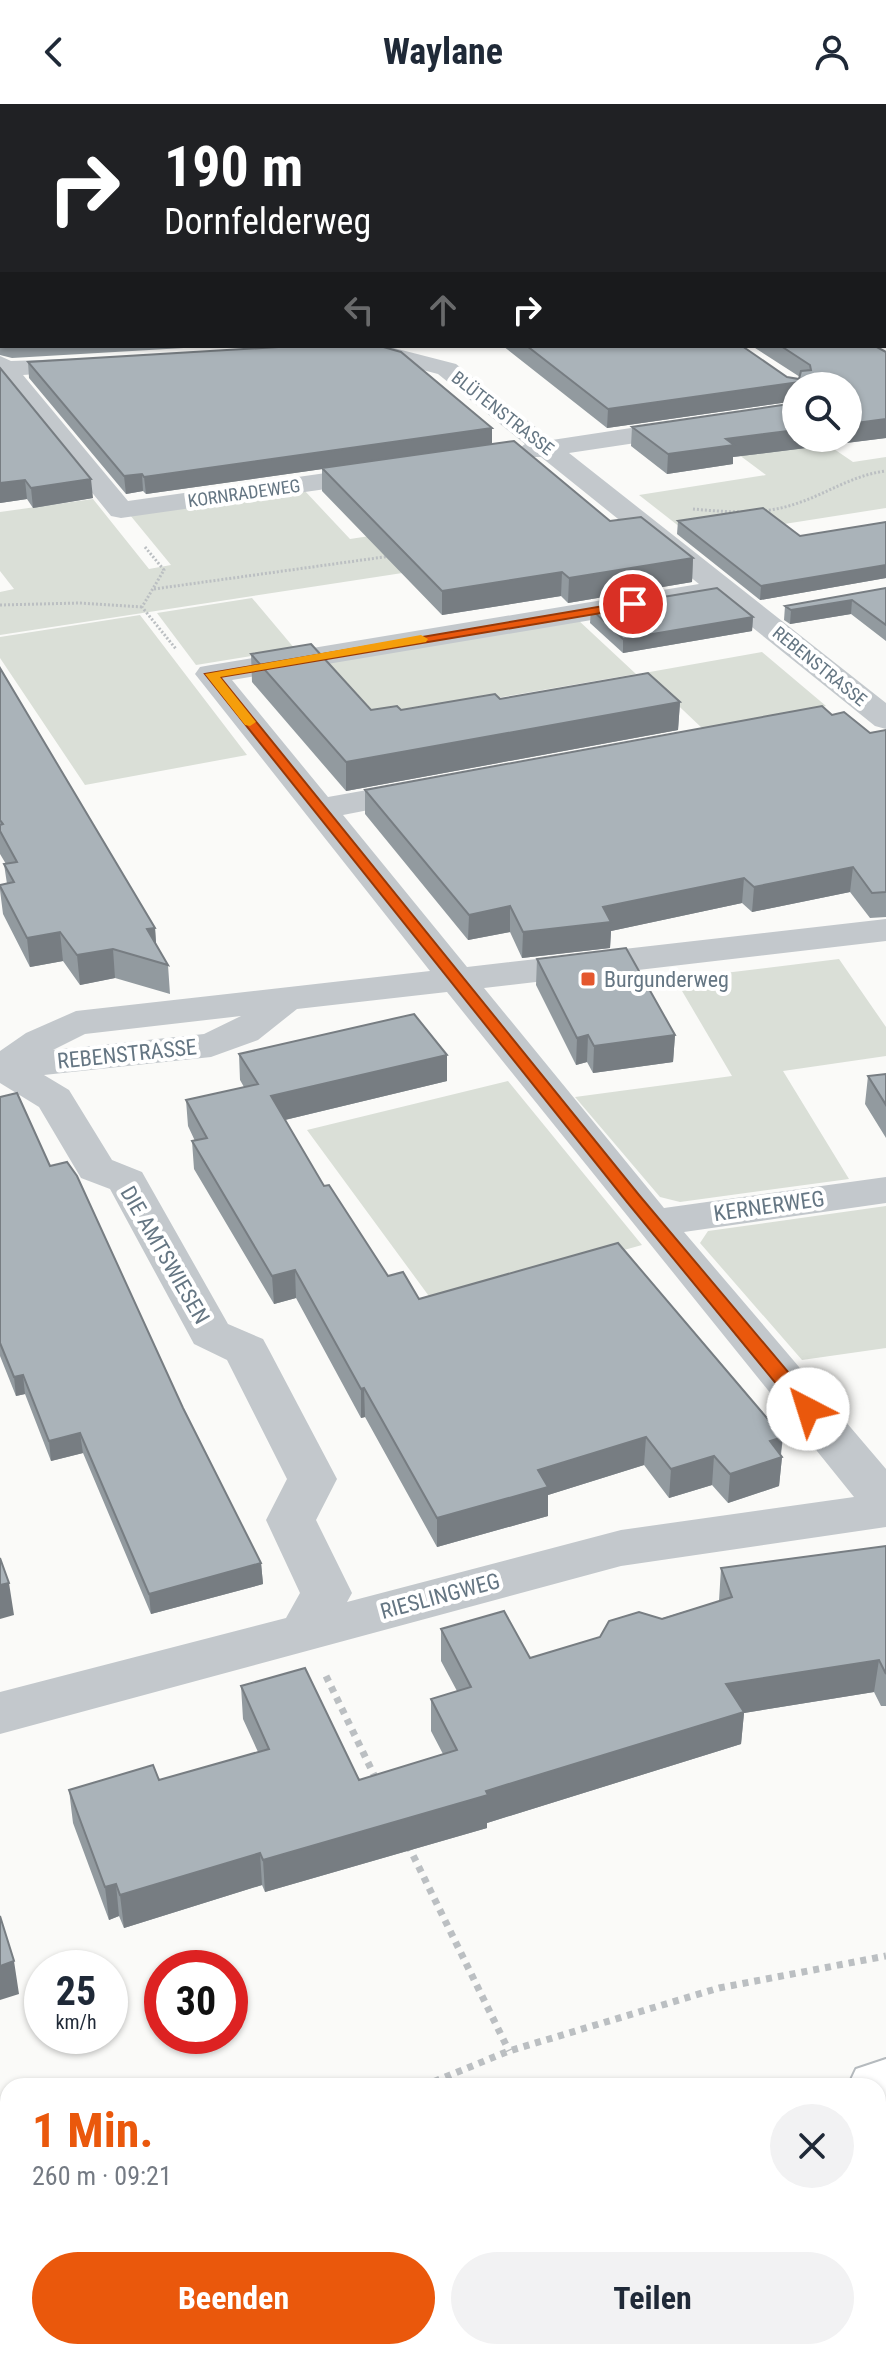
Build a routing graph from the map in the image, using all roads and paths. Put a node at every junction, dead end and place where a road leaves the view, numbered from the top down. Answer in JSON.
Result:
{"nodes":[{"id":1,"x":446,"y":348,"type":"edge"},
{"id":2,"x":324,"y":350,"type":"edge"},
{"id":3,"x":427,"y":361,"type":"junction"},
{"id":4,"x":111,"y":362,"type":"edge"},
{"id":5,"x":2,"y":367,"type":"edge"},
{"id":6,"x":782,"y":413,"type":"edge"},
{"id":7,"x":549,"y":448,"type":"junction"},
{"id":8,"x":501,"y":455,"type":"edge"},
{"id":9,"x":406,"y":469,"type":"edge"},
{"id":10,"x":886,"y":471,"type":"edge"},
{"id":11,"x":630,"y":516,"type":"junction"},
{"id":12,"x":138,"y":538,"type":"dead end"},
{"id":13,"x":404,"y":555,"type":"edge"},
{"id":14,"x":154,"y":589,"type":"junction"},
{"id":15,"x":723,"y":589,"type":"junction"},
{"id":16,"x":0,"y":605,"type":"edge"},
{"id":17,"x":797,"y":605,"type":"edge"},
{"id":18,"x":142,"y":607,"type":"junction"},
{"id":19,"x":753,"y":613,"type":"junction"},
{"id":20,"x":211,"y":674,"type":"junction"},
{"id":21,"x":878,"y":713,"type":"edge"},
{"id":22,"x":824,"y":715,"type":"edge"},
{"id":23,"x":457,"y":783,"type":"edge"},
{"id":24,"x":319,"y":809,"type":"junction"},
{"id":25,"x":886,"y":930,"type":"edge"},
{"id":26,"x":456,"y":979,"type":"junction"},
{"id":27,"x":1,"y":1067,"type":"edge"},
{"id":28,"x":886,"y":1190,"type":"edge"},
{"id":29,"x":653,"y":1223,"type":"junction"},
{"id":30,"x":886,"y":1502,"type":"edge"},
{"id":31,"x":886,"y":1510,"type":"edge"},
{"id":32,"x":304,"y":1632,"type":"junction"},
{"id":33,"x":0,"y":1713,"type":"edge"},
{"id":34,"x":378,"y":1784,"type":"edge"},
{"id":35,"x":406,"y":1840,"type":"edge"},
{"id":36,"x":886,"y":1956,"type":"edge"},
{"id":37,"x":509,"y":2051,"type":"junction"},
{"id":38,"x":443,"y":2078,"type":"edge"}],
"edges":[{"from":1,"to":3,"type":"street"},
{"from":2,"to":3,"type":"street","name":"BLÜTENSTRASSE"},
{"from":3,"to":7,"type":"street","name":"BLÜTENSTRASSE"},
{"from":4,"to":5,"type":"street"},
{"from":5,"to":9,"type":"street","name":"KORNRADEWEG"},
{"from":6,"to":7,"type":"street"},
{"from":7,"to":8,"type":"street"},
{"from":7,"to":11,"type":"street","name":"BLÜTENSTRASSE"},
{"from":10,"to":11,"type":"path"},
{"from":11,"to":15,"type":"street","name":"BLÜTENSTRASSE"},
{"from":12,"to":14,"type":"path"},
{"from":13,"to":14,"type":"path"},
{"from":14,"to":18,"type":"path"},
{"from":15,"to":19,"type":"street","name":"REBENSTRASSE"},
{"from":15,"to":20,"type":"street"},
{"from":16,"to":18,"type":"path"},
{"from":17,"to":19,"type":"street","name":"REBENSTRASSE"},
{"from":18,"to":20,"type":"path"},
{"from":19,"to":21,"type":"street","name":"REBENSTRASSE"},
{"from":20,"to":24,"type":"street"},
{"from":21,"to":22,"type":"street"},
{"from":23,"to":24,"type":"street"},
{"from":24,"to":26,"type":"street"},
{"from":25,"to":26,"type":"street","name":"REBENSTRASSE"},
{"from":26,"to":27,"type":"street","name":"REBENSTRASSE"},
{"from":26,"to":29,"type":"street"},
{"from":27,"to":32,"type":"street","name":"DIE AMTSWIESEN"},
{"from":28,"to":29,"type":"street","name":"KERNERWEG"},
{"from":29,"to":30,"type":"street"},
{"from":31,"to":32,"type":"street","name":"RIESLINGWEG"},
{"from":32,"to":33,"type":"street","name":"RIESLINGWEG"},
{"from":32,"to":34,"type":"path"},
{"from":35,"to":37,"type":"path"},
{"from":36,"to":37,"type":"path"},
{"from":37,"to":38,"type":"path"}]}
